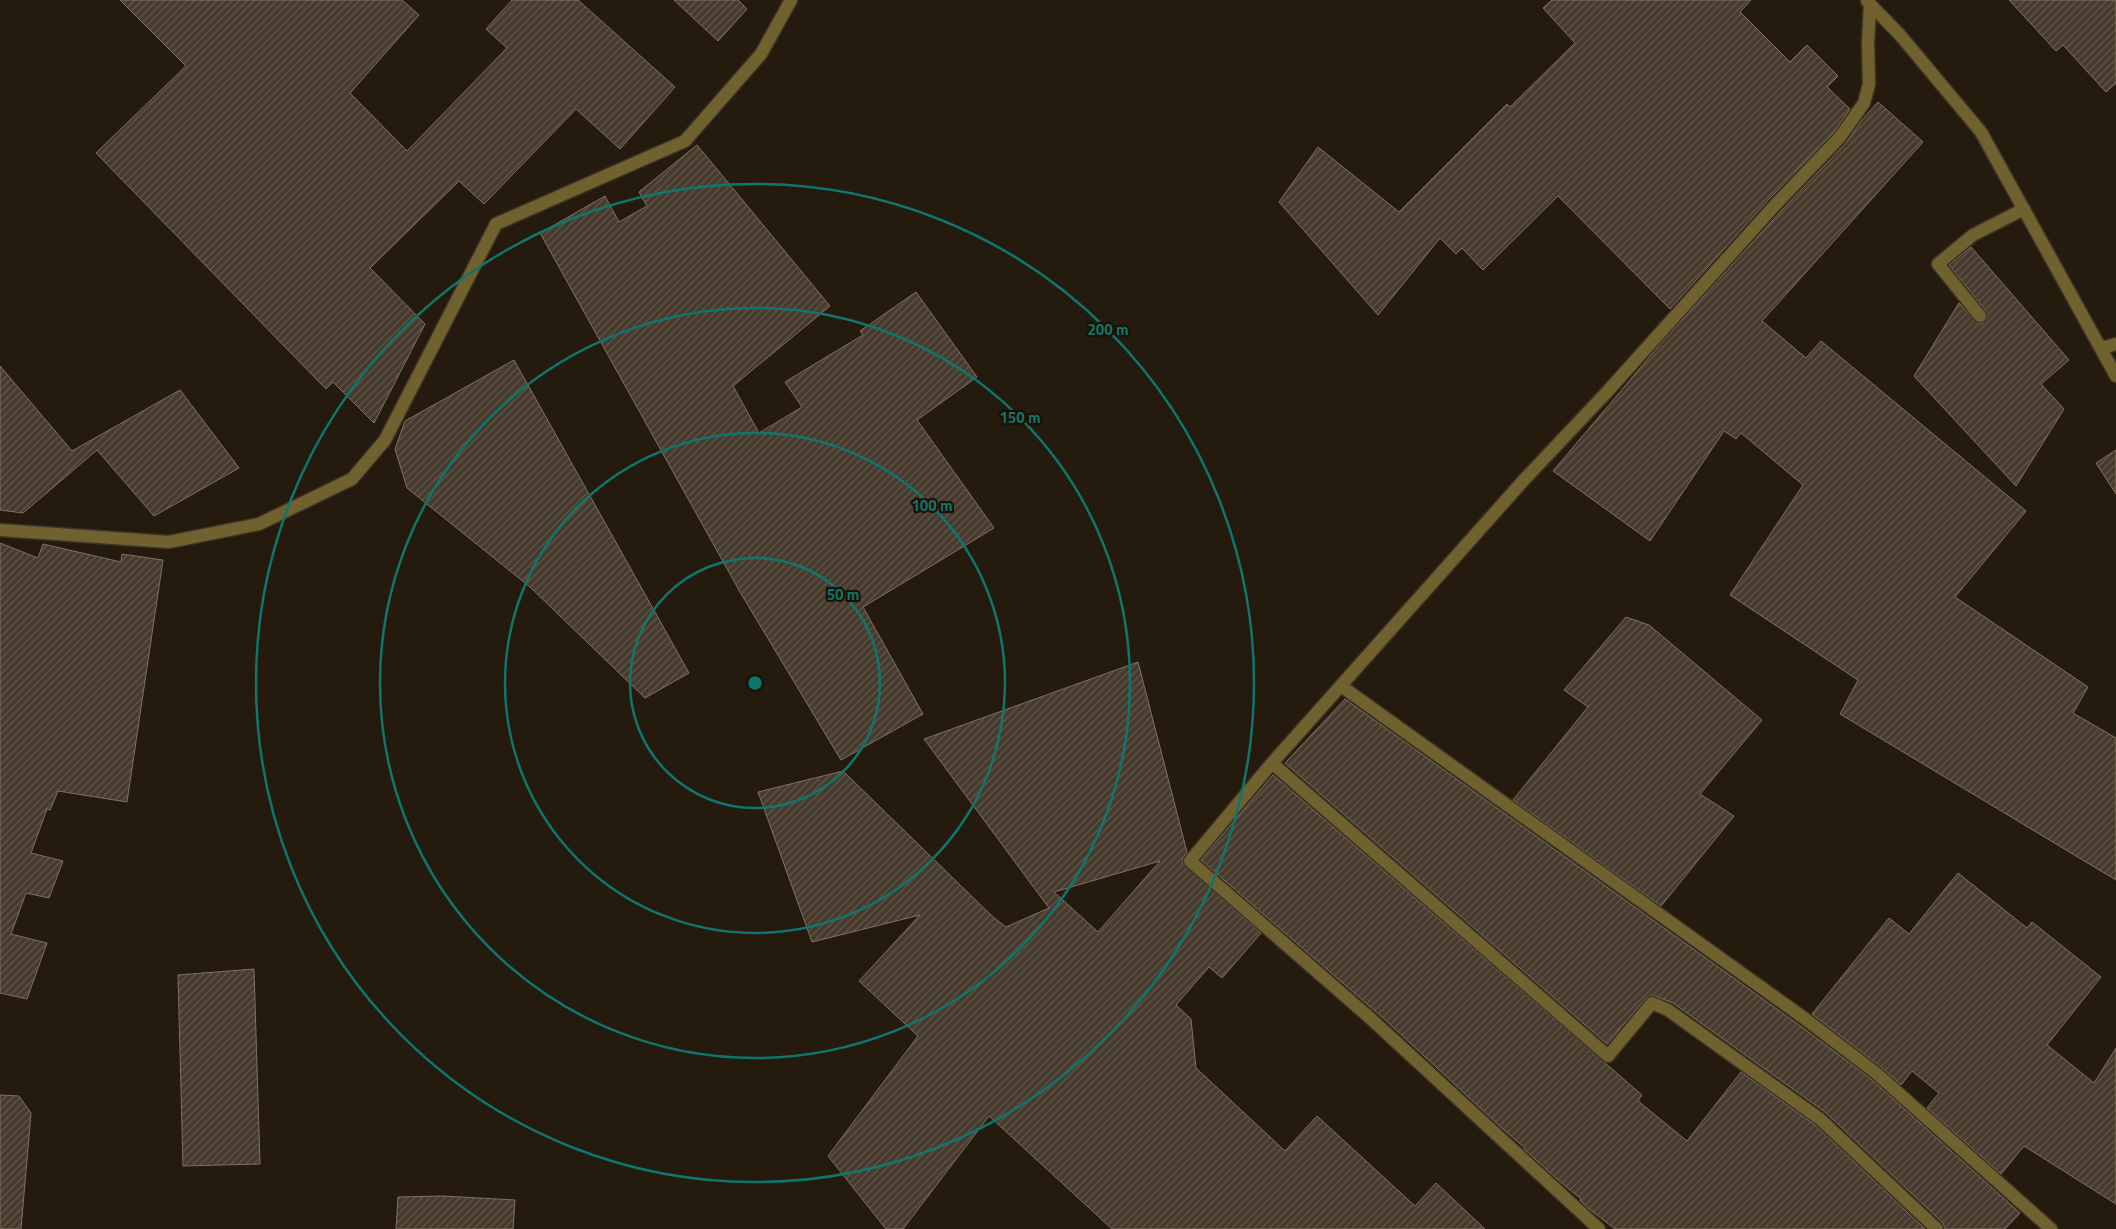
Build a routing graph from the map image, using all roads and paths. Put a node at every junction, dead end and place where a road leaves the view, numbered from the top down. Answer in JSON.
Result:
{"nodes":[{"id":1,"x":791,"y":0,"type":"edge"},
{"id":2,"x":1868,"y":2,"type":"edge"},
{"id":3,"x":2024,"y":209,"type":"junction"},
{"id":4,"x":1980,"y":316,"type":"dead end"},
{"id":5,"x":2116,"y":344,"type":"edge"},
{"id":6,"x":2102,"y":348,"type":"junction"},
{"id":7,"x":2116,"y":376,"type":"edge"},
{"id":8,"x":0,"y":530,"type":"edge"},
{"id":9,"x":1341,"y":686,"type":"junction"},
{"id":10,"x":1272,"y":763,"type":"junction"},
{"id":11,"x":1600,"y":1229,"type":"edge"},
{"id":12,"x":1937,"y":1229,"type":"edge"},
{"id":13,"x":2051,"y":1229,"type":"edge"}],
"edges":[{"from":1,"to":8,"type":"street"},
{"from":2,"to":3,"type":"street"},
{"from":2,"to":9,"type":"street"},
{"from":3,"to":4,"type":"street"},
{"from":3,"to":6,"type":"street"},
{"from":5,"to":6,"type":"street"},
{"from":6,"to":7,"type":"street"},
{"from":9,"to":10,"type":"street"},
{"from":9,"to":13,"type":"street"},
{"from":10,"to":11,"type":"street"},
{"from":10,"to":12,"type":"street"}]}
